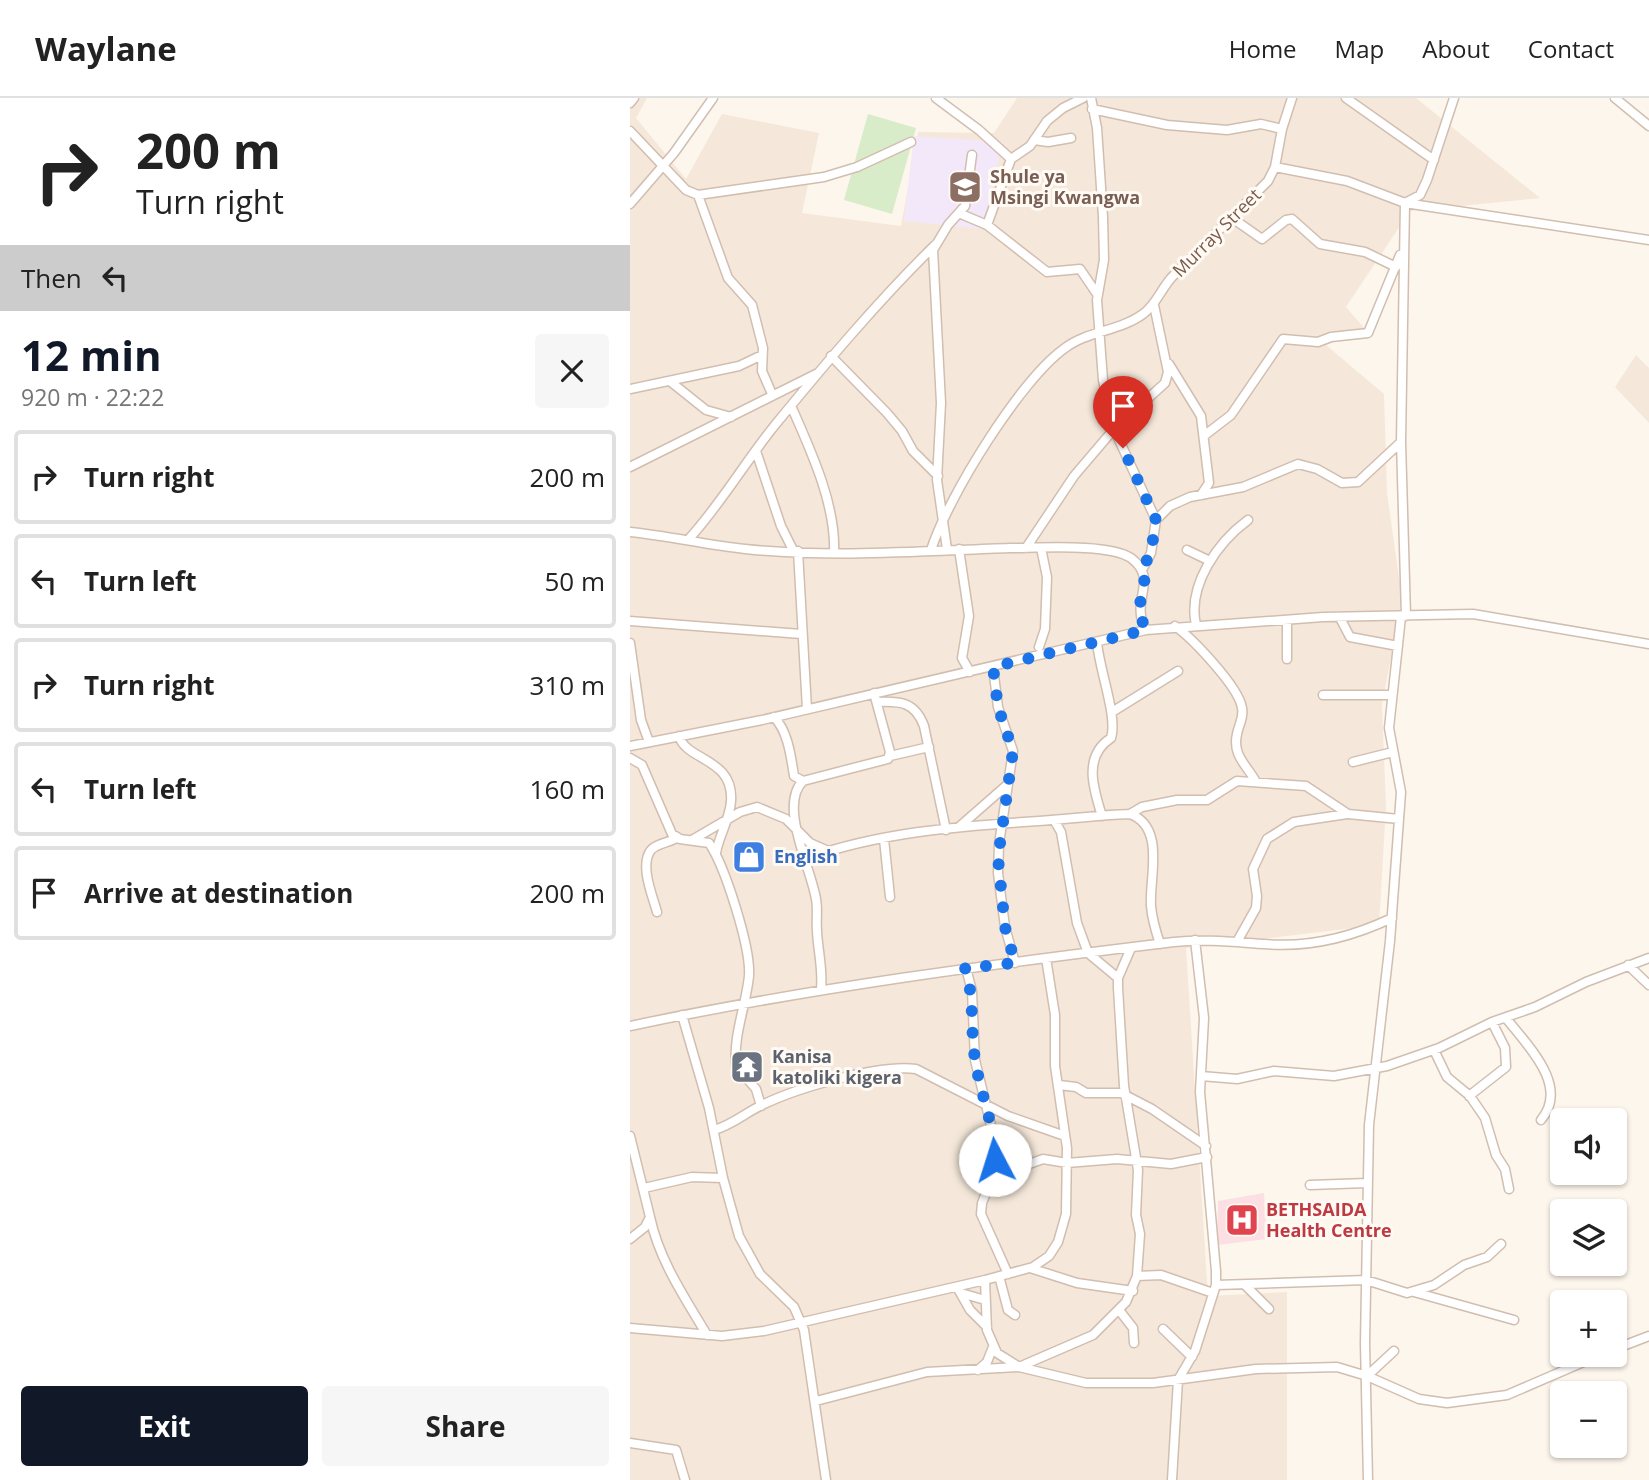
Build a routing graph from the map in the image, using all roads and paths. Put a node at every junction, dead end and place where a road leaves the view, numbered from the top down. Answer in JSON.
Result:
{"nodes":[{"id":1,"x":634,"y":98,"type":"edge"},
{"id":2,"x":713,"y":98,"type":"edge"},
{"id":3,"x":936,"y":98,"type":"edge"},
{"id":4,"x":1083,"y":98,"type":"edge"},
{"id":5,"x":1091,"y":98,"type":"edge"},
{"id":6,"x":1292,"y":98,"type":"edge"},
{"id":7,"x":1346,"y":98,"type":"edge"},
{"id":8,"x":1454,"y":98,"type":"edge"},
{"id":9,"x":1615,"y":98,"type":"edge"},
{"id":10,"x":630,"y":103,"type":"edge"},
{"id":11,"x":1092,"y":109,"type":"junction"},
{"id":12,"x":1649,"y":127,"type":"edge"},
{"id":13,"x":1282,"y":129,"type":"junction"},
{"id":14,"x":630,"y":131,"type":"edge"},
{"id":15,"x":1072,"y":138,"type":"dead end"},
{"id":16,"x":1034,"y":140,"type":"junction"},
{"id":17,"x":911,"y":142,"type":"dead end"},
{"id":18,"x":972,"y":155,"type":"dead end"},
{"id":19,"x":1011,"y":159,"type":"junction"},
{"id":20,"x":1434,"y":160,"type":"junction"},
{"id":21,"x":663,"y":167,"type":"junction"},
{"id":22,"x":1275,"y":167,"type":"junction"},
{"id":23,"x":698,"y":195,"type":"junction"},
{"id":24,"x":1405,"y":203,"type":"junction"},
{"id":25,"x":630,"y":204,"type":"edge"},
{"id":26,"x":961,"y":214,"type":"junction"},
{"id":27,"x":1232,"y":218,"type":"junction"},
{"id":28,"x":987,"y":225,"type":"junction"},
{"id":29,"x":1649,"y":240,"type":"edge"},
{"id":30,"x":935,"y":245,"type":"junction"},
{"id":31,"x":1403,"y":249,"type":"junction"},
{"id":32,"x":1396,"y":267,"type":"junction"},
{"id":33,"x":1097,"y":294,"type":"junction"},
{"id":34,"x":1154,"y":304,"type":"junction"},
{"id":35,"x":1099,"y":334,"type":"junction"},
{"id":36,"x":762,"y":355,"type":"junction"},
{"id":37,"x":831,"y":356,"type":"junction"},
{"id":38,"x":1166,"y":358,"type":"junction"},
{"id":39,"x":821,"y":371,"type":"junction"},
{"id":40,"x":671,"y":382,"type":"junction"},
{"id":41,"x":1163,"y":386,"type":"junction"},
{"id":42,"x":1182,"y":386,"type":"junction"},
{"id":43,"x":630,"y":389,"type":"edge"},
{"id":44,"x":772,"y":394,"type":"junction"},
{"id":45,"x":792,"y":408,"type":"junction"},
{"id":46,"x":731,"y":417,"type":"junction"},
{"id":47,"x":1114,"y":429,"type":"junction"},
{"id":48,"x":1205,"y":435,"type":"junction"},
{"id":49,"x":1401,"y":442,"type":"junction"},
{"id":50,"x":756,"y":451,"type":"junction"},
{"id":51,"x":630,"y":467,"type":"edge"},
{"id":52,"x":938,"y":475,"type":"junction"},
{"id":53,"x":1210,"y":489,"type":"junction"},
{"id":54,"x":942,"y":519,"type":"junction"},
{"id":55,"x":1156,"y":520,"type":"junction"},
{"id":56,"x":1248,"y":520,"type":"dead end"},
{"id":57,"x":630,"y":532,"type":"edge"},
{"id":58,"x":688,"y":540,"type":"junction"},
{"id":59,"x":1026,"y":548,"type":"junction"},
{"id":60,"x":1041,"y":548,"type":"junction"},
{"id":61,"x":947,"y":549,"type":"junction"},
{"id":62,"x":959,"y":549,"type":"junction"},
{"id":63,"x":931,"y":550,"type":"junction"},
{"id":64,"x":1187,"y":550,"type":"dead end"},
{"id":65,"x":796,"y":552,"type":"junction"},
{"id":66,"x":834,"y":552,"type":"junction"},
{"id":67,"x":1210,"y":561,"type":"junction"},
{"id":68,"x":1142,"y":570,"type":"junction"},
{"id":69,"x":1404,"y":617,"type":"junction"},
{"id":70,"x":1340,"y":618,"type":"junction"},
{"id":71,"x":1287,"y":620,"type":"junction"},
{"id":72,"x":630,"y":623,"type":"edge"},
{"id":73,"x":1196,"y":625,"type":"junction"},
{"id":74,"x":1175,"y":626,"type":"junction"},
{"id":75,"x":1146,"y":630,"type":"junction"},
{"id":76,"x":801,"y":634,"type":"junction"},
{"id":77,"x":1097,"y":642,"type":"junction"},
{"id":78,"x":630,"y":643,"type":"edge"},
{"id":79,"x":1649,"y":643,"type":"edge"},
{"id":80,"x":1398,"y":646,"type":"junction"},
{"id":81,"x":1039,"y":647,"type":"dead end"},
{"id":82,"x":1287,"y":659,"type":"dead end"},
{"id":83,"x":993,"y":667,"type":"junction"},
{"id":84,"x":1178,"y":671,"type":"dead end"},
{"id":85,"x":970,"y":672,"type":"junction"},
{"id":86,"x":1324,"y":695,"type":"dead end"},
{"id":87,"x":1392,"y":695,"type":"junction"},
{"id":88,"x":876,"y":697,"type":"junction"},
{"id":89,"x":807,"y":709,"type":"junction"},
{"id":90,"x":1112,"y":712,"type":"junction"},
{"id":91,"x":774,"y":717,"type":"junction"},
{"id":92,"x":679,"y":736,"type":"junction"},
{"id":93,"x":649,"y":743,"type":"junction"},
{"id":94,"x":630,"y":746,"type":"edge"},
{"id":95,"x":929,"y":747,"type":"junction"},
{"id":96,"x":1393,"y":752,"type":"junction"},
{"id":97,"x":890,"y":756,"type":"junction"},
{"id":98,"x":630,"y":758,"type":"edge"},
{"id":99,"x":1353,"y":762,"type":"dead end"},
{"id":100,"x":803,"y":781,"type":"junction"},
{"id":101,"x":1256,"y":782,"type":"junction"},
{"id":102,"x":1007,"y":785,"type":"junction"},
{"id":103,"x":1130,"y":814,"type":"junction"},
{"id":104,"x":1348,"y":814,"type":"junction"},
{"id":105,"x":1102,"y":816,"type":"junction"},
{"id":106,"x":1399,"y":819,"type":"junction"},
{"id":107,"x":727,"y":820,"type":"junction"},
{"id":108,"x":1054,"y":820,"type":"junction"},
{"id":109,"x":1003,"y":822,"type":"junction"},
{"id":110,"x":958,"y":828,"type":"junction"},
{"id":111,"x":946,"y":830,"type":"junction"},
{"id":112,"x":797,"y":831,"type":"junction"},
{"id":113,"x":676,"y":838,"type":"junction"},
{"id":114,"x":884,"y":839,"type":"junction"},
{"id":115,"x":692,"y":840,"type":"junction"},
{"id":116,"x":828,"y":851,"type":"junction"},
{"id":117,"x":716,"y":854,"type":"junction"},
{"id":118,"x":805,"y":859,"type":"junction"},
{"id":119,"x":890,"y":897,"type":"dead end"},
{"id":120,"x":657,"y":912,"type":"dead end"},
{"id":121,"x":1392,"y":918,"type":"junction"},
{"id":122,"x":1195,"y":940,"type":"junction"},
{"id":123,"x":1238,"y":940,"type":"junction"},
{"id":124,"x":1160,"y":944,"type":"junction"},
{"id":125,"x":1131,"y":948,"type":"junction"},
{"id":126,"x":1088,"y":953,"type":"junction"},
{"id":127,"x":1046,"y":958,"type":"junction"},
{"id":128,"x":1649,"y":958,"type":"edge"},
{"id":129,"x":1015,"y":963,"type":"junction"},
{"id":130,"x":1628,"y":965,"type":"junction"},
{"id":131,"x":965,"y":968,"type":"junction"},
{"id":132,"x":1118,"y":978,"type":"junction"},
{"id":133,"x":1649,"y":985,"type":"edge"},
{"id":134,"x":821,"y":989,"type":"junction"},
{"id":135,"x":743,"y":1004,"type":"junction"},
{"id":136,"x":682,"y":1016,"type":"junction"},
{"id":137,"x":1506,"y":1018,"type":"junction"},
{"id":138,"x":1492,"y":1022,"type":"junction"},
{"id":139,"x":630,"y":1026,"type":"edge"},
{"id":140,"x":1434,"y":1050,"type":"junction"},
{"id":141,"x":1374,"y":1069,"type":"junction"},
{"id":142,"x":1201,"y":1076,"type":"junction"},
{"id":143,"x":1059,"y":1085,"type":"junction"},
{"id":144,"x":1126,"y":1096,"type":"junction"},
{"id":145,"x":1469,"y":1096,"type":"junction"},
{"id":146,"x":985,"y":1104,"type":"junction"},
{"id":147,"x":761,"y":1106,"type":"junction"},
{"id":148,"x":1541,"y":1120,"type":"dead end"},
{"id":149,"x":714,"y":1130,"type":"junction"},
{"id":150,"x":630,"y":1136,"type":"edge"},
{"id":151,"x":1065,"y":1136,"type":"junction"},
{"id":152,"x":1206,"y":1146,"type":"junction"},
{"id":153,"x":1207,"y":1157,"type":"junction"},
{"id":154,"x":1137,"y":1162,"type":"junction"},
{"id":155,"x":1067,"y":1163,"type":"junction"},
{"id":156,"x":993,"y":1177,"type":"junction"},
{"id":157,"x":723,"y":1178,"type":"junction"},
{"id":158,"x":1367,"y":1183,"type":"junction"},
{"id":159,"x":1310,"y":1185,"type":"dead end"},
{"id":160,"x":644,"y":1188,"type":"junction"},
{"id":161,"x":1509,"y":1189,"type":"dead end"},
{"id":162,"x":650,"y":1217,"type":"junction"},
{"id":163,"x":630,"y":1239,"type":"edge"},
{"id":164,"x":1502,"y":1244,"type":"dead end"},
{"id":165,"x":1030,"y":1268,"type":"junction"},
{"id":166,"x":1004,"y":1275,"type":"junction"},
{"id":167,"x":1137,"y":1276,"type":"junction"},
{"id":168,"x":985,"y":1280,"type":"junction"},
{"id":169,"x":1366,"y":1280,"type":"junction"},
{"id":170,"x":1245,"y":1285,"type":"junction"},
{"id":171,"x":1214,"y":1289,"type":"junction"},
{"id":172,"x":959,"y":1290,"type":"junction"},
{"id":173,"x":1133,"y":1291,"type":"junction"},
{"id":174,"x":1414,"y":1292,"type":"junction"},
{"id":175,"x":985,"y":1300,"type":"junction"},
{"id":176,"x":1269,"y":1308,"type":"dead end"},
{"id":177,"x":1119,"y":1310,"type":"junction"},
{"id":178,"x":1015,"y":1315,"type":"dead end"},
{"id":179,"x":1514,"y":1320,"type":"dead end"},
{"id":180,"x":802,"y":1323,"type":"junction"},
{"id":181,"x":987,"y":1327,"type":"junction"},
{"id":182,"x":630,"y":1328,"type":"edge"},
{"id":183,"x":1163,"y":1329,"type":"dead end"},
{"id":184,"x":707,"y":1335,"type":"junction"},
{"id":185,"x":1649,"y":1336,"type":"edge"},
{"id":186,"x":1134,"y":1343,"type":"dead end"},
{"id":187,"x":1627,"y":1344,"type":"edge"},
{"id":188,"x":993,"y":1347,"type":"junction"},
{"id":189,"x":1394,"y":1351,"type":"dead end"},
{"id":190,"x":1192,"y":1357,"type":"junction"},
{"id":191,"x":1019,"y":1367,"type":"junction"},
{"id":192,"x":1572,"y":1367,"type":"edge"},
{"id":193,"x":978,"y":1370,"type":"junction"},
{"id":194,"x":1367,"y":1376,"type":"junction"},
{"id":195,"x":1178,"y":1380,"type":"junction"},
{"id":196,"x":816,"y":1401,"type":"junction"},
{"id":197,"x":630,"y":1443,"type":"edge"},
{"id":198,"x":685,"y":1480,"type":"edge"},
{"id":199,"x":826,"y":1480,"type":"edge"},
{"id":200,"x":1172,"y":1480,"type":"edge"},
{"id":201,"x":1368,"y":1480,"type":"edge"}],
"edges":[{"from":1,"to":10,"type":"street"},
{"from":2,"to":21,"type":"street"},
{"from":3,"to":19,"type":"street"},
{"from":4,"to":16,"type":"street"},
{"from":5,"to":11,"type":"street"},
{"from":6,"to":13,"type":"street","name":"Murray Street"},
{"from":7,"to":20,"type":"street"},
{"from":8,"to":20,"type":"street"},
{"from":9,"to":12,"type":"street"},
{"from":11,"to":13,"type":"street"},
{"from":11,"to":33,"type":"street"},
{"from":13,"to":22,"type":"street","name":"Murray Street"},
{"from":14,"to":21,"type":"street"},
{"from":15,"to":16,"type":"street"},
{"from":16,"to":19,"type":"street"},
{"from":17,"to":23,"type":"street"},
{"from":18,"to":26,"type":"street"},
{"from":19,"to":28,"type":"street"},
{"from":20,"to":24,"type":"street"},
{"from":21,"to":23,"type":"street"},
{"from":21,"to":25,"type":"street"},
{"from":22,"to":24,"type":"street"},
{"from":22,"to":27,"type":"street","name":"Murray Street"},
{"from":23,"to":36,"type":"street"},
{"from":24,"to":29,"type":"street"},
{"from":24,"to":31,"type":"street"},
{"from":26,"to":28,"type":"street"},
{"from":26,"to":30,"type":"street"},
{"from":27,"to":32,"type":"street"},
{"from":27,"to":34,"type":"street","name":"Murray Street"},
{"from":28,"to":33,"type":"street"},
{"from":30,"to":37,"type":"street"},
{"from":30,"to":52,"type":"street"},
{"from":31,"to":32,"type":"street"},
{"from":31,"to":49,"type":"street"},
{"from":32,"to":48,"type":"street"},
{"from":33,"to":35,"type":"street"},
{"from":34,"to":35,"type":"street","name":"Murray Street"},
{"from":34,"to":38,"type":"street"},
{"from":35,"to":47,"type":"street"},
{"from":35,"to":54,"type":"street","name":"Murray Street"},
{"from":36,"to":40,"type":"street"},
{"from":36,"to":44,"type":"street"},
{"from":37,"to":39,"type":"street"},
{"from":37,"to":52,"type":"street"},
{"from":38,"to":41,"type":"street"},
{"from":38,"to":42,"type":"street"},
{"from":39,"to":44,"type":"street"},
{"from":39,"to":45,"type":"street"},
{"from":40,"to":43,"type":"street"},
{"from":40,"to":46,"type":"street"},
{"from":41,"to":42,"type":"street"},
{"from":41,"to":47,"type":"street"},
{"from":42,"to":48,"type":"street"},
{"from":44,"to":46,"type":"street"},
{"from":45,"to":50,"type":"street"},
{"from":45,"to":66,"type":"street"},
{"from":46,"to":51,"type":"street"},
{"from":47,"to":55,"type":"street"},
{"from":47,"to":59,"type":"street"},
{"from":48,"to":53,"type":"street"},
{"from":49,"to":53,"type":"street"},
{"from":49,"to":69,"type":"street"},
{"from":50,"to":58,"type":"street"},
{"from":50,"to":65,"type":"street"},
{"from":52,"to":54,"type":"street"},
{"from":53,"to":55,"type":"street"},
{"from":54,"to":61,"type":"street"},
{"from":54,"to":63,"type":"street"},
{"from":55,"to":68,"type":"street"},
{"from":56,"to":67,"type":"street"},
{"from":57,"to":58,"type":"street"},
{"from":58,"to":65,"type":"street"},
{"from":59,"to":60,"type":"street"},
{"from":59,"to":62,"type":"street"},
{"from":60,"to":68,"type":"street"},
{"from":60,"to":81,"type":"street"},
{"from":61,"to":62,"type":"street"},
{"from":61,"to":63,"type":"street"},
{"from":62,"to":85,"type":"street"},
{"from":63,"to":66,"type":"street"},
{"from":64,"to":67,"type":"street"},
{"from":65,"to":66,"type":"street"},
{"from":65,"to":76,"type":"street"},
{"from":67,"to":73,"type":"street"},
{"from":68,"to":75,"type":"street"},
{"from":69,"to":70,"type":"street"},
{"from":69,"to":79,"type":"street"},
{"from":69,"to":80,"type":"street"},
{"from":70,"to":71,"type":"street"},
{"from":70,"to":80,"type":"street"},
{"from":71,"to":73,"type":"street"},
{"from":71,"to":82,"type":"street"},
{"from":72,"to":76,"type":"street"},
{"from":73,"to":74,"type":"street"},
{"from":74,"to":75,"type":"street"},
{"from":74,"to":101,"type":"street"},
{"from":75,"to":77,"type":"street"},
{"from":76,"to":89,"type":"street"},
{"from":77,"to":83,"type":"street"},
{"from":77,"to":90,"type":"street"},
{"from":78,"to":93,"type":"street"},
{"from":80,"to":87,"type":"street"},
{"from":83,"to":85,"type":"street"},
{"from":83,"to":102,"type":"street"},
{"from":84,"to":90,"type":"street"},
{"from":85,"to":88,"type":"street"},
{"from":86,"to":87,"type":"street"},
{"from":87,"to":96,"type":"street"},
{"from":88,"to":89,"type":"street"},
{"from":88,"to":95,"type":"street"},
{"from":88,"to":97,"type":"street"},
{"from":89,"to":91,"type":"street"},
{"from":90,"to":105,"type":"street"},
{"from":91,"to":92,"type":"street"},
{"from":91,"to":100,"type":"street"},
{"from":92,"to":93,"type":"street"},
{"from":92,"to":107,"type":"street"},
{"from":93,"to":94,"type":"street"},
{"from":95,"to":97,"type":"street"},
{"from":95,"to":111,"type":"street"},
{"from":96,"to":99,"type":"street"},
{"from":96,"to":106,"type":"street"},
{"from":97,"to":100,"type":"street"},
{"from":98,"to":113,"type":"street"},
{"from":100,"to":112,"type":"street"},
{"from":101,"to":103,"type":"street"},
{"from":101,"to":104,"type":"street"},
{"from":102,"to":109,"type":"street"},
{"from":102,"to":110,"type":"street"},
{"from":103,"to":105,"type":"street"},
{"from":103,"to":124,"type":"street"},
{"from":104,"to":106,"type":"street"},
{"from":104,"to":123,"type":"street"},
{"from":105,"to":108,"type":"street"},
{"from":106,"to":121,"type":"street"},
{"from":107,"to":112,"type":"street"},
{"from":107,"to":115,"type":"street"},
{"from":107,"to":117,"type":"street"},
{"from":108,"to":109,"type":"street"},
{"from":108,"to":126,"type":"street"},
{"from":109,"to":110,"type":"street"},
{"from":109,"to":129,"type":"street"},
{"from":110,"to":111,"type":"street"},
{"from":111,"to":114,"type":"street"},
{"from":112,"to":116,"type":"street"},
{"from":112,"to":118,"type":"street"},
{"from":113,"to":115,"type":"street"},
{"from":113,"to":120,"type":"street"},
{"from":114,"to":116,"type":"street"},
{"from":114,"to":119,"type":"street"},
{"from":115,"to":117,"type":"street"},
{"from":116,"to":118,"type":"street"},
{"from":117,"to":135,"type":"street"},
{"from":118,"to":134,"type":"street"},
{"from":121,"to":123,"type":"street"},
{"from":121,"to":141,"type":"street"},
{"from":122,"to":123,"type":"street"},
{"from":122,"to":124,"type":"street"},
{"from":122,"to":142,"type":"street"},
{"from":124,"to":125,"type":"street"},
{"from":125,"to":126,"type":"street"},
{"from":125,"to":132,"type":"street"},
{"from":126,"to":127,"type":"street"},
{"from":126,"to":132,"type":"street"},
{"from":127,"to":129,"type":"street"},
{"from":127,"to":143,"type":"street"},
{"from":128,"to":130,"type":"street"},
{"from":129,"to":131,"type":"street"},
{"from":130,"to":133,"type":"street"},
{"from":130,"to":137,"type":"street"},
{"from":131,"to":134,"type":"street"},
{"from":131,"to":146,"type":"street"},
{"from":132,"to":144,"type":"street"},
{"from":134,"to":135,"type":"street"},
{"from":135,"to":136,"type":"street"},
{"from":135,"to":147,"type":"street"},
{"from":136,"to":139,"type":"street"},
{"from":136,"to":149,"type":"street"},
{"from":137,"to":138,"type":"street"},
{"from":137,"to":148,"type":"street"},
{"from":138,"to":140,"type":"street"},
{"from":138,"to":145,"type":"street"},
{"from":140,"to":141,"type":"street"},
{"from":140,"to":145,"type":"street"},
{"from":141,"to":142,"type":"street"},
{"from":141,"to":158,"type":"street"},
{"from":142,"to":152,"type":"street"},
{"from":143,"to":144,"type":"street"},
{"from":143,"to":151,"type":"street"},
{"from":144,"to":152,"type":"street"},
{"from":144,"to":154,"type":"street"},
{"from":145,"to":161,"type":"street"},
{"from":146,"to":147,"type":"street"},
{"from":146,"to":151,"type":"street"},
{"from":146,"to":156,"type":"street"},
{"from":147,"to":149,"type":"street"},
{"from":149,"to":157,"type":"street"},
{"from":150,"to":160,"type":"street"},
{"from":151,"to":155,"type":"street"},
{"from":152,"to":153,"type":"street"},
{"from":153,"to":154,"type":"street"},
{"from":153,"to":171,"type":"street"},
{"from":154,"to":155,"type":"street"},
{"from":154,"to":167,"type":"street"},
{"from":155,"to":156,"type":"street"},
{"from":155,"to":165,"type":"street"},
{"from":156,"to":166,"type":"street"},
{"from":157,"to":160,"type":"street"},
{"from":157,"to":180,"type":"street"},
{"from":158,"to":159,"type":"street"},
{"from":158,"to":169,"type":"street"},
{"from":160,"to":162,"type":"street"},
{"from":162,"to":163,"type":"street"},
{"from":162,"to":184,"type":"street"},
{"from":164,"to":174,"type":"street"},
{"from":165,"to":166,"type":"street"},
{"from":165,"to":173,"type":"street"},
{"from":166,"to":168,"type":"street"},
{"from":166,"to":178,"type":"street"},
{"from":167,"to":171,"type":"street"},
{"from":167,"to":173,"type":"street"},
{"from":168,"to":172,"type":"street"},
{"from":168,"to":175,"type":"street"},
{"from":169,"to":170,"type":"street"},
{"from":169,"to":174,"type":"street"},
{"from":169,"to":194,"type":"street"},
{"from":170,"to":171,"type":"street"},
{"from":170,"to":176,"type":"street"},
{"from":171,"to":190,"type":"street"},
{"from":172,"to":175,"type":"street"},
{"from":172,"to":180,"type":"street"},
{"from":172,"to":181,"type":"street"},
{"from":173,"to":177,"type":"street"},
{"from":174,"to":179,"type":"street"},
{"from":175,"to":181,"type":"street"},
{"from":177,"to":186,"type":"street"},
{"from":177,"to":191,"type":"street"},
{"from":180,"to":184,"type":"street"},
{"from":180,"to":196,"type":"street"},
{"from":181,"to":188,"type":"street"},
{"from":182,"to":184,"type":"street"},
{"from":183,"to":190,"type":"street"},
{"from":185,"to":187,"type":"street"},
{"from":188,"to":191,"type":"street"},
{"from":188,"to":193,"type":"street"},
{"from":189,"to":194,"type":"street"},
{"from":190,"to":195,"type":"street"},
{"from":191,"to":193,"type":"street"},
{"from":191,"to":195,"type":"street"},
{"from":192,"to":194,"type":"street"},
{"from":193,"to":196,"type":"street"},
{"from":194,"to":195,"type":"street"},
{"from":194,"to":201,"type":"street"},
{"from":195,"to":200,"type":"street"},
{"from":196,"to":199,"type":"street"},
{"from":197,"to":198,"type":"street"}]}
